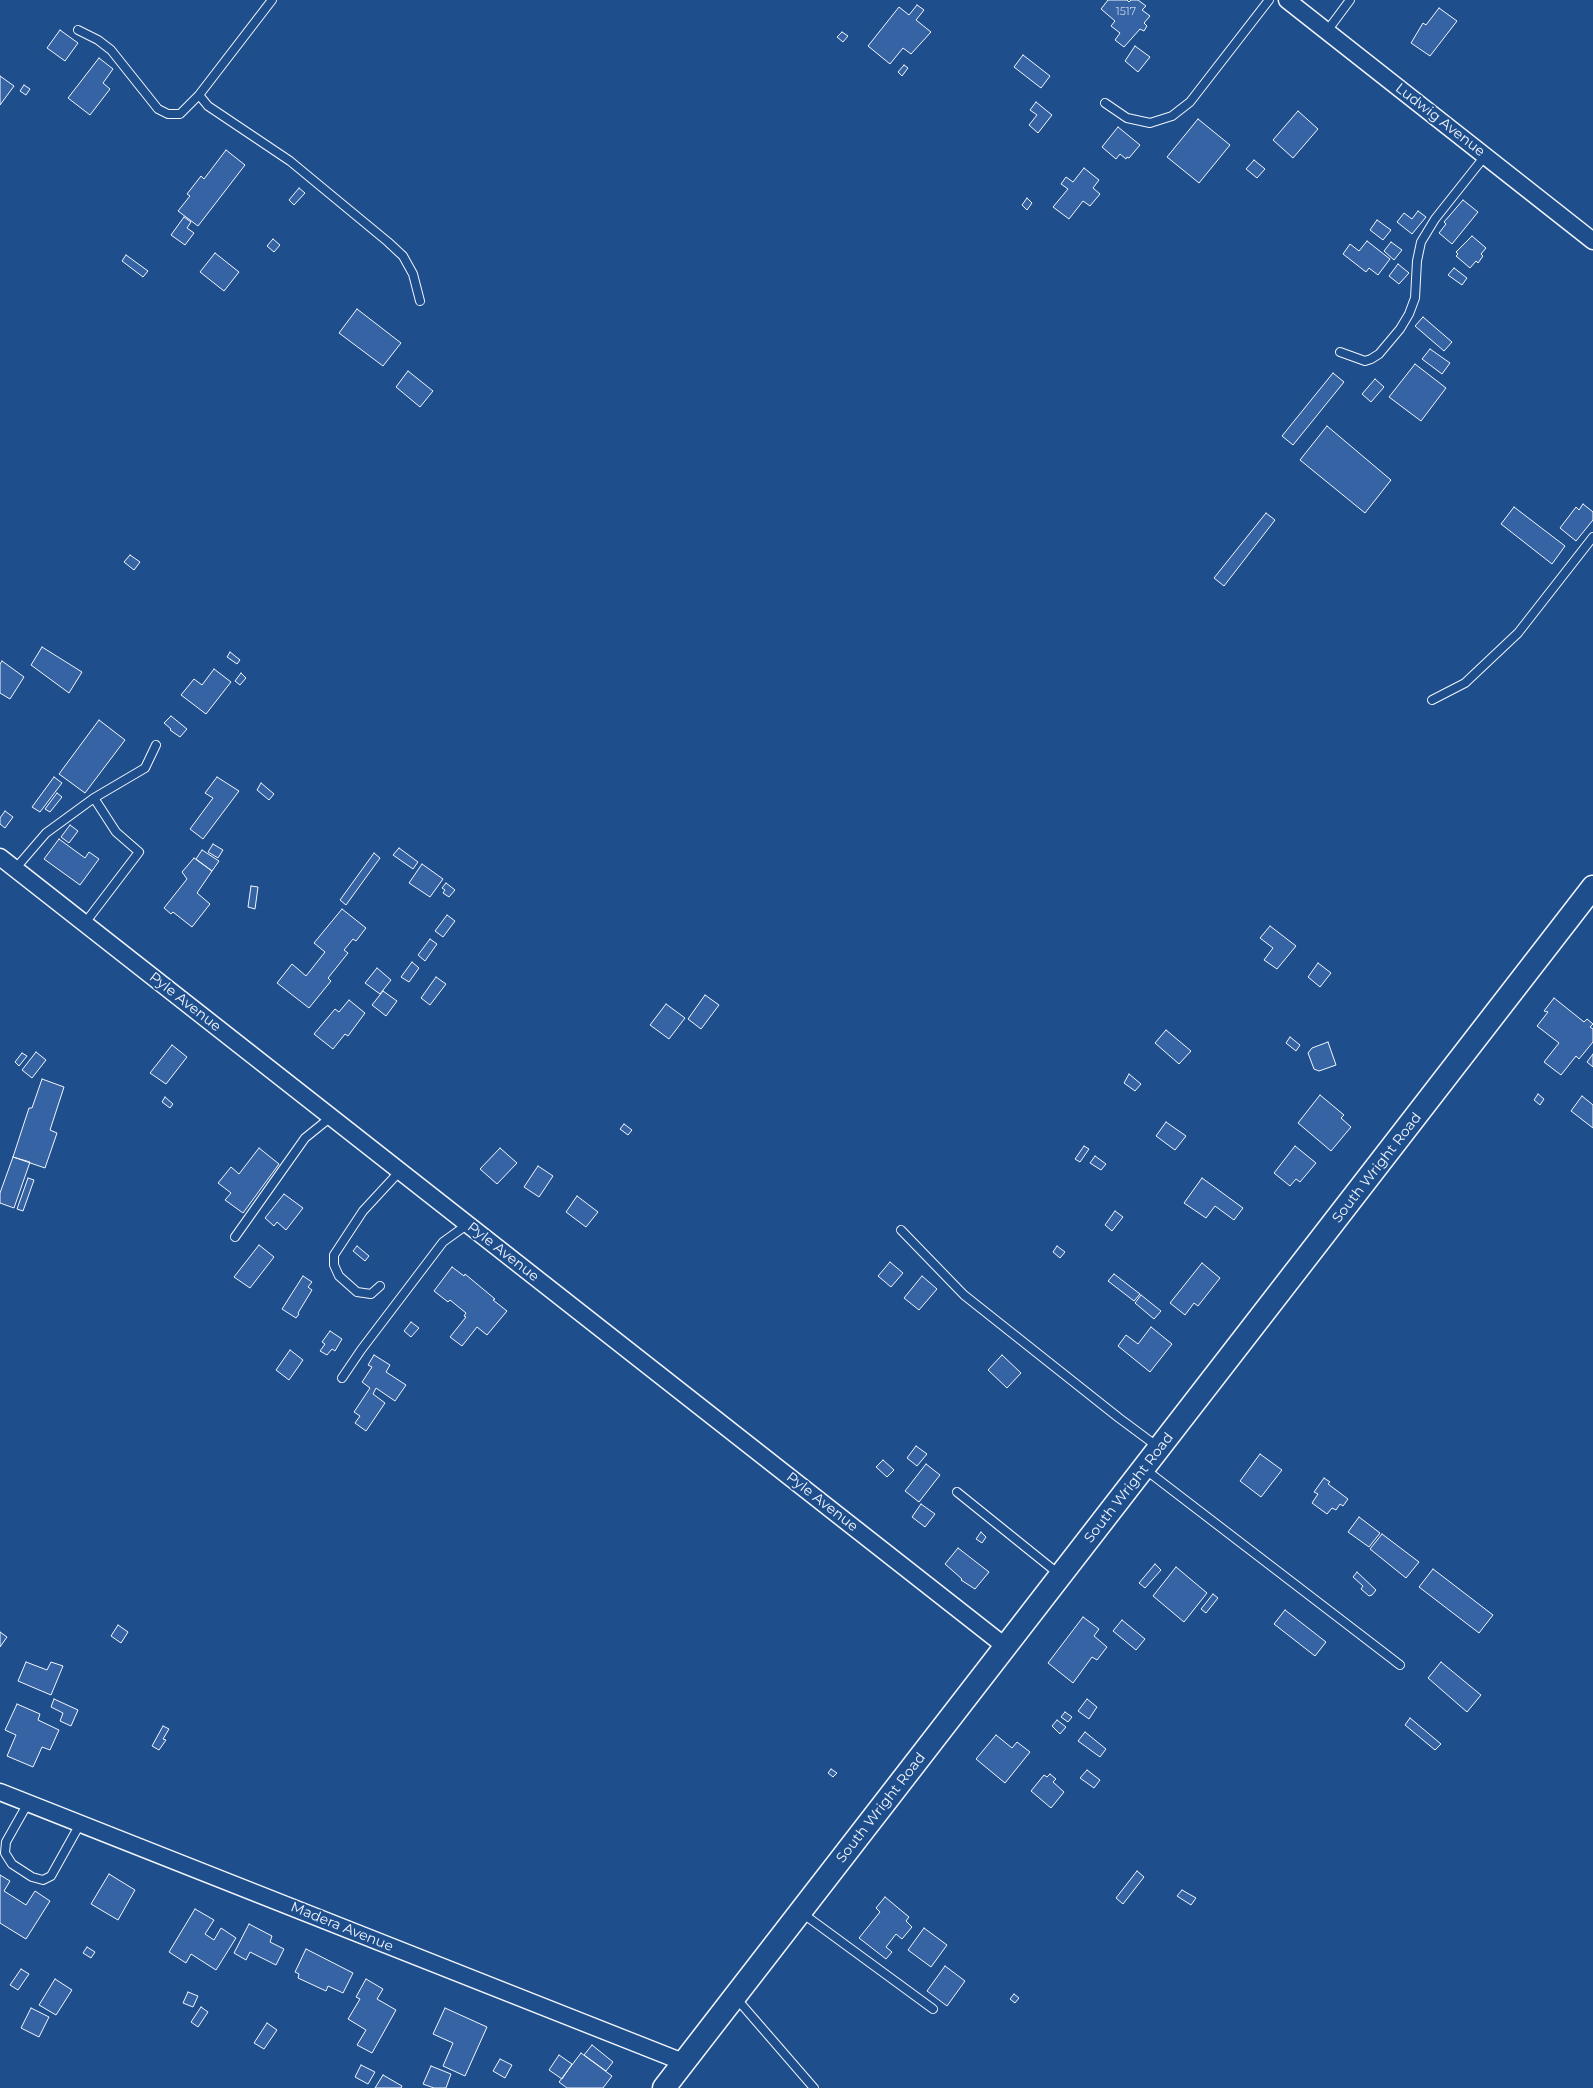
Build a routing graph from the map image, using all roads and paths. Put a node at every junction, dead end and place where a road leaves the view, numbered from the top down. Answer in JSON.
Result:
{"nodes":[{"id":1,"x":272,"y":0,"type":"edge"},
{"id":2,"x":1268,"y":0,"type":"edge"},
{"id":3,"x":1287,"y":0,"type":"edge"},
{"id":4,"x":1350,"y":0,"type":"edge"},
{"id":5,"x":78,"y":30,"type":"dead end"},
{"id":6,"x":1327,"y":31,"type":"junction"},
{"id":7,"x":199,"y":95,"type":"junction"},
{"id":8,"x":1105,"y":103,"type":"dead end"},
{"id":9,"x":1485,"y":156,"type":"junction"},
{"id":10,"x":1593,"y":240,"type":"edge"},
{"id":11,"x":420,"y":301,"type":"dead end"},
{"id":12,"x":1340,"y":352,"type":"dead end"},
{"id":13,"x":1593,"y":537,"type":"edge"},
{"id":14,"x":1432,"y":700,"type":"dead end"},
{"id":15,"x":156,"y":744,"type":"dead end"},
{"id":16,"x":94,"y":798,"type":"junction"},
{"id":17,"x":0,"y":857,"type":"edge"},
{"id":18,"x":14,"y":869,"type":"junction"},
{"id":19,"x":1593,"y":888,"type":"edge"},
{"id":20,"x":85,"y":923,"type":"junction"},
{"id":21,"x":331,"y":1117,"type":"junction"},
{"id":22,"x":400,"y":1171,"type":"junction"},
{"id":23,"x":468,"y":1224,"type":"junction"},
{"id":24,"x":901,"y":1230,"type":"dead end"},
{"id":25,"x":235,"y":1238,"type":"dead end"},
{"id":26,"x":380,"y":1286,"type":"dead end"},
{"id":27,"x":342,"y":1378,"type":"dead end"},
{"id":28,"x":1160,"y":1448,"type":"junction"},
{"id":29,"x":1144,"y":1468,"type":"junction"},
{"id":30,"x":957,"y":1492,"type":"dead end"},
{"id":31,"x":1061,"y":1576,"type":"junction"},
{"id":32,"x":1006,"y":1647,"type":"junction"},
{"id":33,"x":1400,"y":1665,"type":"dead end"},
{"id":34,"x":0,"y":1792,"type":"edge"},
{"id":35,"x":28,"y":1803,"type":"junction"},
{"id":36,"x":80,"y":1824,"type":"junction"},
{"id":37,"x":800,"y":1912,"type":"junction"},
{"id":38,"x":735,"y":1997,"type":"junction"},
{"id":39,"x":933,"y":2009,"type":"dead end"},
{"id":40,"x":684,"y":2062,"type":"junction"},
{"id":41,"x":664,"y":2088,"type":"edge"},
{"id":42,"x":814,"y":2088,"type":"edge"}],
"edges":[{"from":1,"to":7,"type":"lane"},
{"from":2,"to":8,"type":"lane"},
{"from":3,"to":6,"type":"street","name":"Ludwig Avenue"},
{"from":4,"to":6,"type":"lane"},
{"from":5,"to":7,"type":"lane"},
{"from":6,"to":9,"type":"street","name":"Ludwig Avenue"},
{"from":7,"to":11,"type":"lane"},
{"from":9,"to":10,"type":"street","name":"Ludwig Avenue"},
{"from":9,"to":12,"type":"lane"},
{"from":13,"to":14,"type":"lane"},
{"from":15,"to":16,"type":"lane"},
{"from":16,"to":18,"type":"lane"},
{"from":16,"to":20,"type":"lane"},
{"from":17,"to":18,"type":"street","name":"Pyle Avenue"},
{"from":18,"to":20,"type":"street","name":"Pyle Avenue"},
{"from":19,"to":28,"type":"main road","name":"South Wright Road"},
{"from":20,"to":21,"type":"street","name":"Pyle Avenue"},
{"from":21,"to":22,"type":"street","name":"Pyle Avenue"},
{"from":21,"to":25,"type":"lane"},
{"from":22,"to":23,"type":"street","name":"Pyle Avenue"},
{"from":22,"to":26,"type":"lane"},
{"from":23,"to":27,"type":"lane"},
{"from":23,"to":32,"type":"street","name":"Pyle Avenue"},
{"from":24,"to":28,"type":"lane"},
{"from":28,"to":29,"type":"main road","name":"South Wright Road"},
{"from":29,"to":31,"type":"main road","name":"South Wright Road"},
{"from":29,"to":33,"type":"lane"},
{"from":30,"to":31,"type":"lane"},
{"from":31,"to":32,"type":"main road","name":"South Wright Road"},
{"from":32,"to":37,"type":"main road","name":"South Wright Road"},
{"from":34,"to":35,"type":"street","name":"Madera Avenue"},
{"from":35,"to":36,"type":"street","name":"Madera Avenue"},
{"from":35,"to":36,"type":"lane"},
{"from":36,"to":40,"type":"street","name":"Madera Avenue"},
{"from":37,"to":38,"type":"main road","name":"South Wright Road"},
{"from":37,"to":39,"type":"lane"},
{"from":38,"to":40,"type":"main road","name":"South Wright Road"},
{"from":38,"to":42,"type":"lane"},
{"from":40,"to":41,"type":"main road","name":"South Wright Road"}]}
